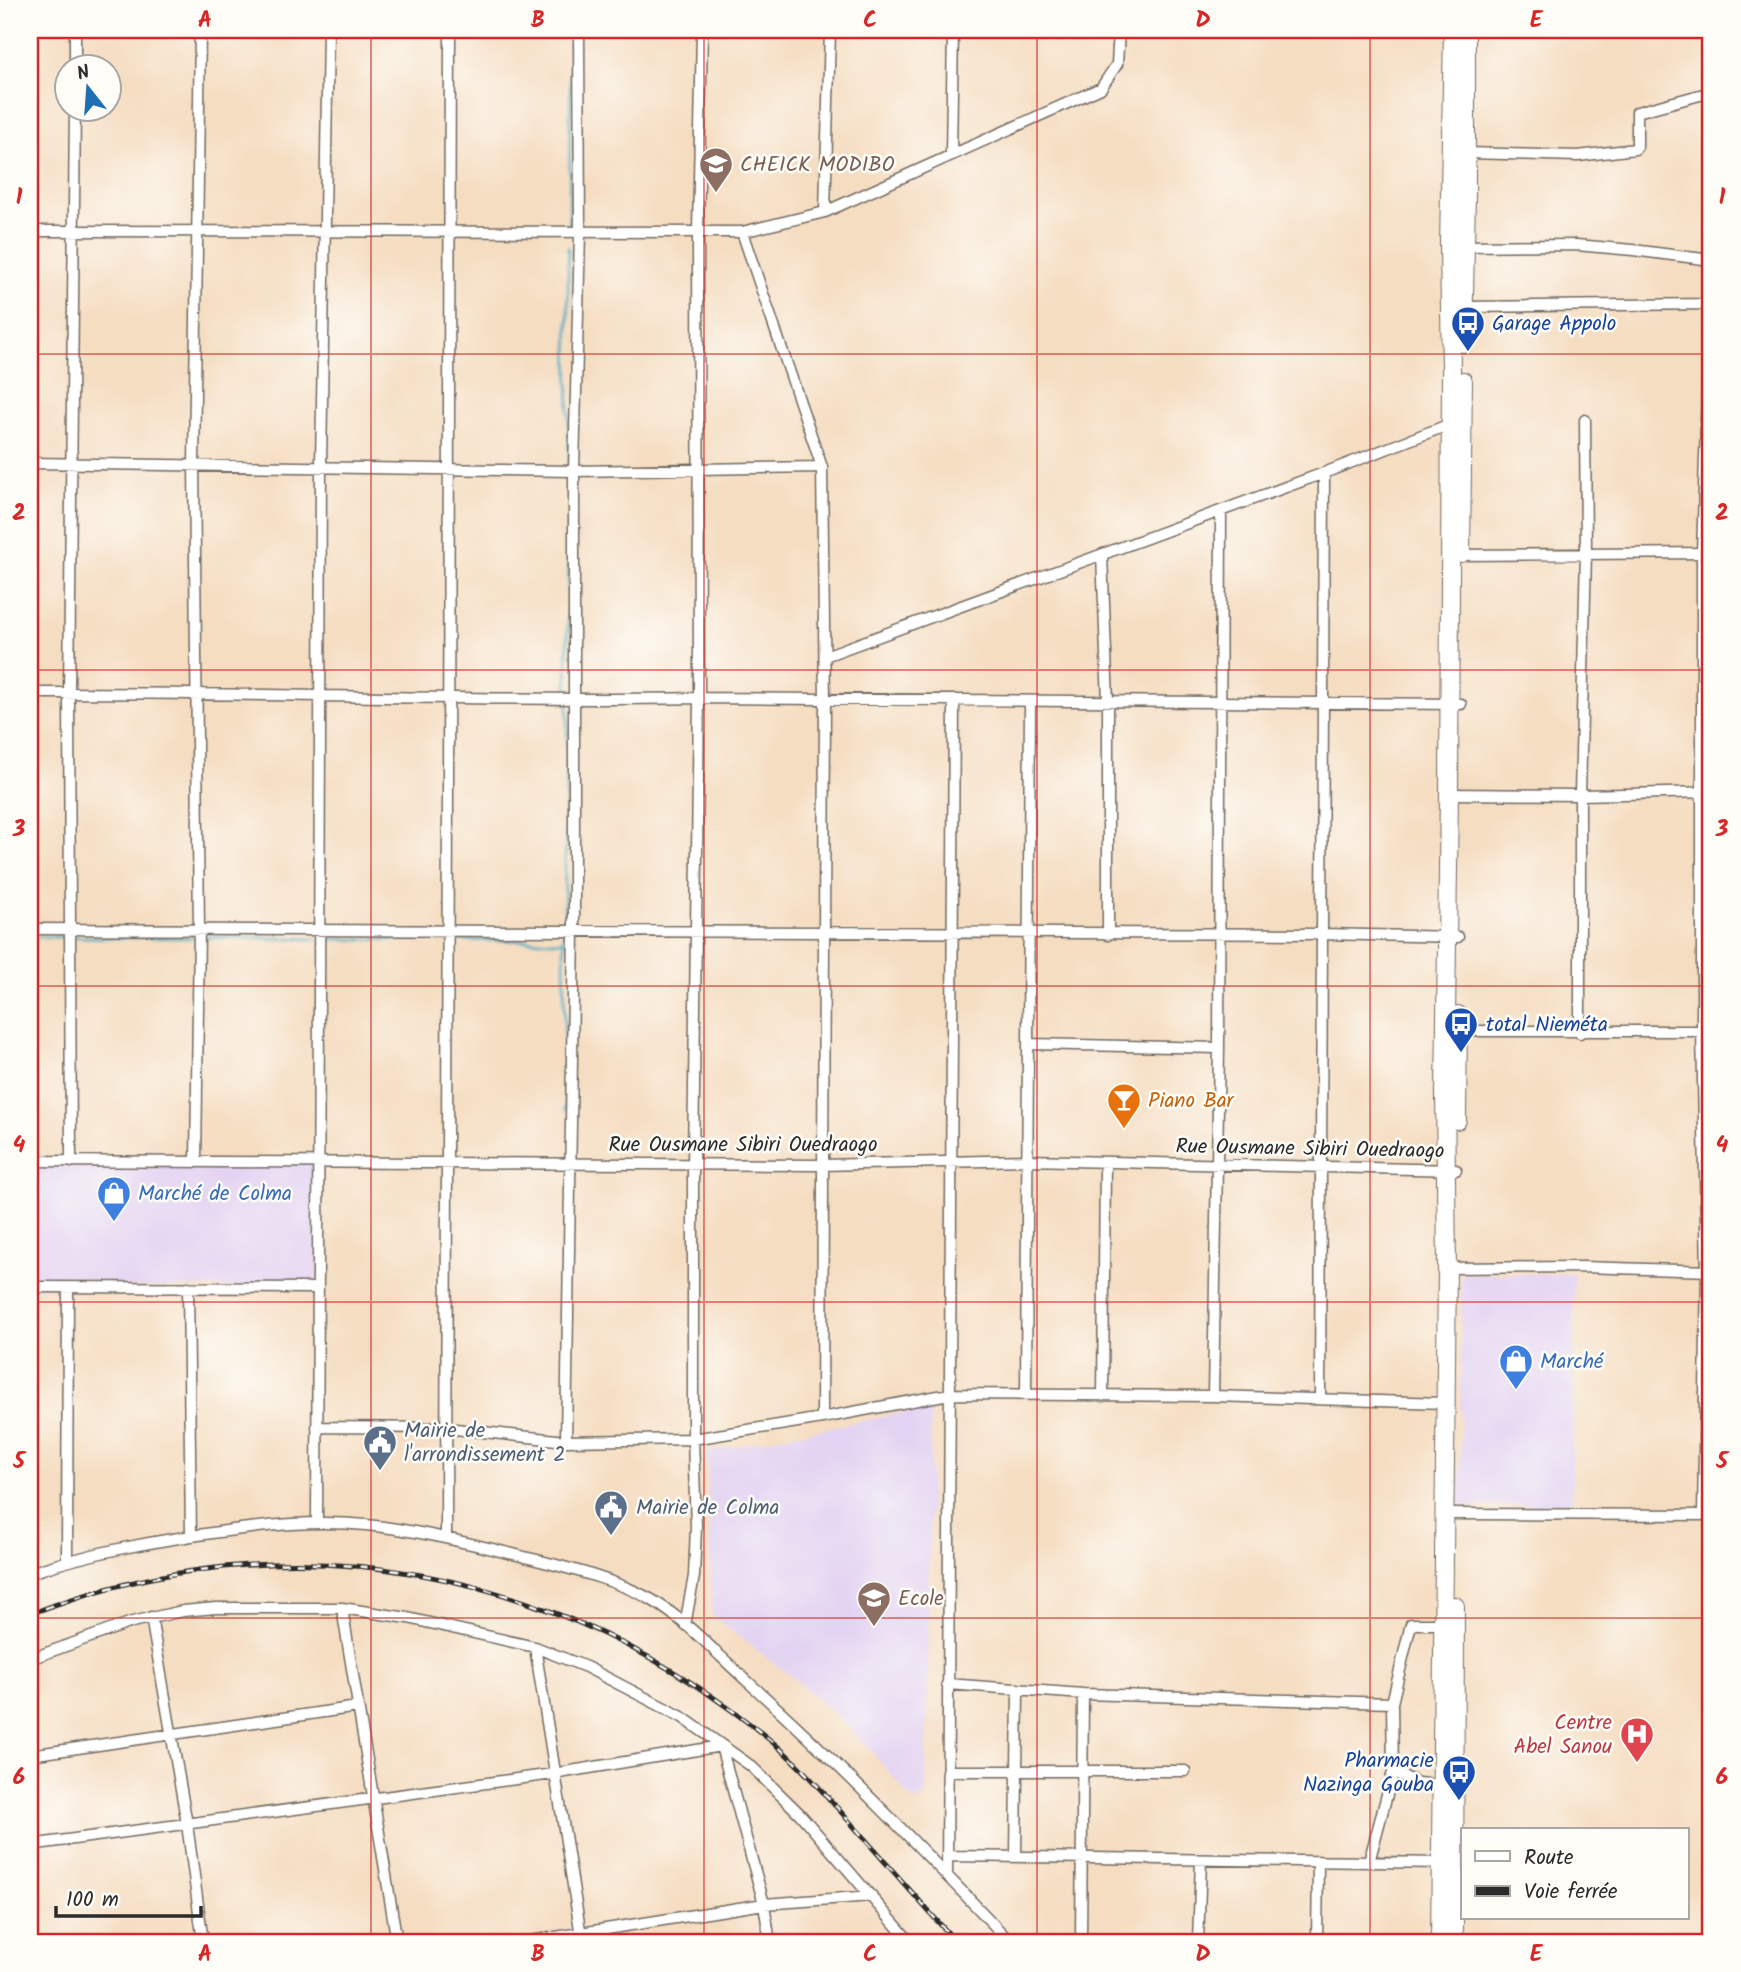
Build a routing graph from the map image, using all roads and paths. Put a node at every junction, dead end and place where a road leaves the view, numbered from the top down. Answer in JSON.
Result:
{"nodes":[{"id":1,"x":75,"y":30,"type":"edge"},
{"id":2,"x":200,"y":30,"type":"edge"},
{"id":3,"x":328,"y":30,"type":"edge"},
{"id":4,"x":450,"y":30,"type":"edge"},
{"id":5,"x":579,"y":30,"type":"edge"},
{"id":6,"x":702,"y":30,"type":"edge"},
{"id":7,"x":830,"y":30,"type":"edge"},
{"id":8,"x":953,"y":30,"type":"edge"},
{"id":9,"x":1119,"y":30,"type":"edge"},
{"id":10,"x":1453,"y":30,"type":"edge"},
{"id":11,"x":1466,"y":30,"type":"edge"},
{"id":12,"x":75,"y":52,"type":"edge"},
{"id":13,"x":1711,"y":92,"type":"edge"},
{"id":14,"x":75,"y":122,"type":"edge"},
{"id":15,"x":1466,"y":152,"type":"junction"},
{"id":16,"x":951,"y":155,"type":"junction"},
{"id":17,"x":825,"y":212,"type":"junction"},
{"id":18,"x":30,"y":231,"type":"edge"},
{"id":19,"x":698,"y":231,"type":"junction"},
{"id":20,"x":75,"y":232,"type":"junction"},
{"id":21,"x":742,"y":232,"type":"junction"},
{"id":22,"x":198,"y":233,"type":"junction"},
{"id":23,"x":324,"y":233,"type":"junction"},
{"id":24,"x":450,"y":233,"type":"junction"},
{"id":25,"x":580,"y":233,"type":"junction"},
{"id":26,"x":1457,"y":246,"type":"junction"},
{"id":27,"x":1711,"y":261,"type":"edge"},
{"id":28,"x":1709,"y":304,"type":"junction"},
{"id":29,"x":1463,"y":307,"type":"junction"},
{"id":30,"x":1585,"y":420,"type":"dead end"},
{"id":31,"x":1457,"y":423,"type":"junction"},
{"id":32,"x":30,"y":463,"type":"edge"},
{"id":33,"x":71,"y":464,"type":"junction"},
{"id":34,"x":194,"y":465,"type":"junction"},
{"id":35,"x":321,"y":466,"type":"junction"},
{"id":36,"x":450,"y":467,"type":"junction"},
{"id":37,"x":822,"y":467,"type":"junction"},
{"id":38,"x":699,"y":470,"type":"junction"},
{"id":39,"x":574,"y":471,"type":"junction"},
{"id":40,"x":1324,"y":473,"type":"junction"},
{"id":41,"x":1221,"y":511,"type":"junction"},
{"id":42,"x":1586,"y":553,"type":"junction"},
{"id":43,"x":1707,"y":553,"type":"edge"},
{"id":44,"x":1102,"y":555,"type":"junction"},
{"id":45,"x":1455,"y":555,"type":"junction"},
{"id":46,"x":825,"y":656,"type":"junction"},
{"id":47,"x":30,"y":693,"type":"edge"},
{"id":48,"x":69,"y":693,"type":"junction"},
{"id":49,"x":321,"y":694,"type":"junction"},
{"id":50,"x":198,"y":695,"type":"junction"},
{"id":51,"x":448,"y":696,"type":"junction"},
{"id":52,"x":699,"y":698,"type":"junction"},
{"id":53,"x":573,"y":700,"type":"junction"},
{"id":54,"x":825,"y":700,"type":"junction"},
{"id":55,"x":954,"y":701,"type":"junction"},
{"id":56,"x":1030,"y":702,"type":"junction"},
{"id":57,"x":1108,"y":702,"type":"junction"},
{"id":58,"x":1219,"y":702,"type":"junction"},
{"id":59,"x":1323,"y":703,"type":"junction"},
{"id":60,"x":1455,"y":704,"type":"junction"},
{"id":61,"x":1707,"y":792,"type":"edge"},
{"id":62,"x":1454,"y":795,"type":"junction"},
{"id":63,"x":1580,"y":796,"type":"junction"},
{"id":64,"x":30,"y":929,"type":"edge"},
{"id":65,"x":71,"y":929,"type":"junction"},
{"id":66,"x":199,"y":929,"type":"junction"},
{"id":67,"x":321,"y":930,"type":"junction"},
{"id":68,"x":448,"y":930,"type":"junction"},
{"id":69,"x":574,"y":931,"type":"junction"},
{"id":70,"x":695,"y":932,"type":"junction"},
{"id":71,"x":952,"y":933,"type":"junction"},
{"id":72,"x":1029,"y":933,"type":"junction"},
{"id":73,"x":825,"y":934,"type":"junction"},
{"id":74,"x":1108,"y":934,"type":"junction"},
{"id":75,"x":1218,"y":934,"type":"junction"},
{"id":76,"x":1322,"y":934,"type":"junction"},
{"id":77,"x":1452,"y":937,"type":"junction"},
{"id":78,"x":1451,"y":1031,"type":"junction"},
{"id":79,"x":1707,"y":1031,"type":"edge"},
{"id":80,"x":1580,"y":1033,"type":"junction"},
{"id":81,"x":1030,"y":1044,"type":"junction"},
{"id":82,"x":1219,"y":1048,"type":"junction"},
{"id":83,"x":1028,"y":1160,"type":"junction"},
{"id":84,"x":30,"y":1161,"type":"edge"},
{"id":85,"x":71,"y":1161,"type":"junction"},
{"id":86,"x":320,"y":1161,"type":"junction"},
{"id":87,"x":196,"y":1162,"type":"junction"},
{"id":88,"x":952,"y":1162,"type":"junction"},
{"id":89,"x":447,"y":1163,"type":"junction"},
{"id":90,"x":1105,"y":1163,"type":"junction"},
{"id":91,"x":570,"y":1164,"type":"junction"},
{"id":92,"x":693,"y":1164,"type":"junction"},
{"id":93,"x":822,"y":1165,"type":"junction"},
{"id":94,"x":1216,"y":1165,"type":"junction"},
{"id":95,"x":1321,"y":1167,"type":"junction"},
{"id":96,"x":1451,"y":1170,"type":"junction"},
{"id":97,"x":1452,"y":1268,"type":"junction"},
{"id":98,"x":1709,"y":1271,"type":"edge"},
{"id":99,"x":30,"y":1287,"type":"edge"},
{"id":100,"x":188,"y":1287,"type":"junction"},
{"id":101,"x":68,"y":1288,"type":"junction"},
{"id":102,"x":317,"y":1288,"type":"junction"},
{"id":103,"x":949,"y":1394,"type":"junction"},
{"id":104,"x":1026,"y":1394,"type":"junction"},
{"id":105,"x":1103,"y":1396,"type":"junction"},
{"id":106,"x":1213,"y":1396,"type":"junction"},
{"id":107,"x":1320,"y":1398,"type":"junction"},
{"id":108,"x":1444,"y":1403,"type":"junction"},
{"id":109,"x":822,"y":1419,"type":"junction"},
{"id":110,"x":317,"y":1427,"type":"junction"},
{"id":111,"x":446,"y":1428,"type":"junction"},
{"id":112,"x":693,"y":1439,"type":"junction"},
{"id":113,"x":566,"y":1441,"type":"junction"},
{"id":114,"x":1450,"y":1514,"type":"junction"},
{"id":115,"x":1707,"y":1515,"type":"edge"},
{"id":116,"x":317,"y":1522,"type":"junction"},
{"id":117,"x":191,"y":1536,"type":"junction"},
{"id":118,"x":446,"y":1538,"type":"junction"},
{"id":119,"x":67,"y":1560,"type":"junction"},
{"id":120,"x":30,"y":1573,"type":"edge"},
{"id":121,"x":342,"y":1608,"type":"junction"},
{"id":122,"x":152,"y":1617,"type":"junction"},
{"id":123,"x":1449,"y":1624,"type":"junction"},
{"id":124,"x":685,"y":1625,"type":"junction"},
{"id":125,"x":535,"y":1647,"type":"junction"},
{"id":126,"x":30,"y":1659,"type":"edge"},
{"id":127,"x":947,"y":1684,"type":"junction"},
{"id":128,"x":1018,"y":1689,"type":"junction"},
{"id":129,"x":1083,"y":1694,"type":"junction"},
{"id":130,"x":1392,"y":1703,"type":"junction"},
{"id":131,"x":358,"y":1707,"type":"junction"},
{"id":132,"x":171,"y":1735,"type":"junction"},
{"id":133,"x":721,"y":1746,"type":"junction"},
{"id":134,"x":30,"y":1755,"type":"edge"},
{"id":135,"x":947,"y":1771,"type":"junction"},
{"id":136,"x":1016,"y":1771,"type":"junction"},
{"id":137,"x":1082,"y":1771,"type":"junction"},
{"id":138,"x":1185,"y":1771,"type":"dead end"},
{"id":139,"x":1394,"y":1772,"type":"junction"},
{"id":140,"x":553,"y":1774,"type":"junction"},
{"id":141,"x":1447,"y":1786,"type":"junction"},
{"id":142,"x":373,"y":1799,"type":"junction"},
{"id":143,"x":187,"y":1824,"type":"junction"},
{"id":144,"x":30,"y":1845,"type":"edge"},
{"id":145,"x":947,"y":1856,"type":"junction"},
{"id":146,"x":1016,"y":1857,"type":"junction"},
{"id":147,"x":1081,"y":1858,"type":"junction"},
{"id":148,"x":1201,"y":1860,"type":"junction"},
{"id":149,"x":1318,"y":1861,"type":"junction"},
{"id":150,"x":1369,"y":1862,"type":"junction"},
{"id":151,"x":1448,"y":1863,"type":"junction"},
{"id":152,"x":947,"y":1875,"type":"junction"},
{"id":153,"x":872,"y":1896,"type":"junction"},
{"id":154,"x":764,"y":1904,"type":"junction"},
{"id":155,"x":581,"y":1938,"type":"edge"},
{"id":156,"x":204,"y":1942,"type":"edge"},
{"id":157,"x":397,"y":1942,"type":"edge"},
{"id":158,"x":524,"y":1942,"type":"edge"},
{"id":159,"x":770,"y":1942,"type":"edge"},
{"id":160,"x":911,"y":1942,"type":"edge"},
{"id":161,"x":1010,"y":1942,"type":"edge"},
{"id":162,"x":1081,"y":1942,"type":"edge"},
{"id":163,"x":1198,"y":1942,"type":"edge"},
{"id":164,"x":1317,"y":1942,"type":"edge"},
{"id":165,"x":1440,"y":1942,"type":"edge"},
{"id":166,"x":1454,"y":1942,"type":"edge"}],
"edges":[{"from":1,"to":12,"type":"street"},
{"from":2,"to":22,"type":"street"},
{"from":3,"to":23,"type":"street"},
{"from":4,"to":24,"type":"street"},
{"from":5,"to":25,"type":"street"},
{"from":6,"to":19,"type":"street"},
{"from":7,"to":17,"type":"street"},
{"from":8,"to":16,"type":"street"},
{"from":9,"to":16,"type":"street"},
{"from":10,"to":26,"type":"main road"},
{"from":11,"to":15,"type":"main road"},
{"from":13,"to":15,"type":"street"},
{"from":14,"to":20,"type":"street"},
{"from":15,"to":26,"type":"main road"},
{"from":16,"to":17,"type":"street"},
{"from":17,"to":21,"type":"street"},
{"from":18,"to":20,"type":"street"},
{"from":19,"to":21,"type":"street"},
{"from":19,"to":25,"type":"street"},
{"from":19,"to":38,"type":"street"},
{"from":20,"to":22,"type":"street"},
{"from":20,"to":33,"type":"street"},
{"from":21,"to":37,"type":"street"},
{"from":22,"to":23,"type":"street"},
{"from":22,"to":34,"type":"street"},
{"from":23,"to":24,"type":"street"},
{"from":23,"to":35,"type":"street"},
{"from":24,"to":25,"type":"street"},
{"from":24,"to":36,"type":"street"},
{"from":25,"to":39,"type":"street"},
{"from":26,"to":27,"type":"street"},
{"from":26,"to":29,"type":"main road"},
{"from":26,"to":31,"type":"main road"},
{"from":27,"to":28,"type":"street"},
{"from":28,"to":29,"type":"street"},
{"from":28,"to":43,"type":"street"},
{"from":29,"to":31,"type":"main road"},
{"from":30,"to":42,"type":"street"},
{"from":31,"to":40,"type":"street"},
{"from":31,"to":45,"type":"main road"},
{"from":32,"to":33,"type":"street"},
{"from":33,"to":34,"type":"street"},
{"from":33,"to":48,"type":"street"},
{"from":34,"to":35,"type":"street"},
{"from":34,"to":50,"type":"street"},
{"from":35,"to":36,"type":"street"},
{"from":35,"to":49,"type":"street"},
{"from":36,"to":39,"type":"street"},
{"from":36,"to":51,"type":"street"},
{"from":37,"to":38,"type":"street"},
{"from":37,"to":46,"type":"street"},
{"from":38,"to":39,"type":"street"},
{"from":38,"to":52,"type":"street"},
{"from":39,"to":53,"type":"street"},
{"from":40,"to":41,"type":"street"},
{"from":40,"to":59,"type":"street"},
{"from":41,"to":44,"type":"street"},
{"from":41,"to":58,"type":"street"},
{"from":42,"to":43,"type":"street"},
{"from":42,"to":45,"type":"street"},
{"from":42,"to":63,"type":"street"},
{"from":43,"to":61,"type":"street"},
{"from":44,"to":46,"type":"street"},
{"from":44,"to":57,"type":"street"},
{"from":45,"to":60,"type":"main road"},
{"from":46,"to":54,"type":"street"},
{"from":47,"to":48,"type":"street"},
{"from":48,"to":50,"type":"street"},
{"from":48,"to":65,"type":"street"},
{"from":49,"to":50,"type":"street"},
{"from":49,"to":51,"type":"street"},
{"from":49,"to":67,"type":"street"},
{"from":50,"to":66,"type":"street"},
{"from":51,"to":53,"type":"street"},
{"from":51,"to":68,"type":"street"},
{"from":52,"to":53,"type":"street"},
{"from":52,"to":54,"type":"street"},
{"from":52,"to":70,"type":"street"},
{"from":53,"to":69,"type":"street"},
{"from":54,"to":55,"type":"street"},
{"from":54,"to":73,"type":"street"},
{"from":55,"to":56,"type":"street"},
{"from":55,"to":71,"type":"street"},
{"from":56,"to":57,"type":"street"},
{"from":56,"to":72,"type":"street"},
{"from":57,"to":58,"type":"street"},
{"from":57,"to":74,"type":"street"},
{"from":58,"to":59,"type":"street"},
{"from":58,"to":75,"type":"street"},
{"from":59,"to":60,"type":"street"},
{"from":59,"to":76,"type":"street"},
{"from":60,"to":62,"type":"main road"},
{"from":61,"to":63,"type":"street"},
{"from":61,"to":79,"type":"street"},
{"from":62,"to":63,"type":"street"},
{"from":62,"to":77,"type":"main road"},
{"from":63,"to":80,"type":"street"},
{"from":64,"to":65,"type":"street"},
{"from":65,"to":66,"type":"street"},
{"from":65,"to":85,"type":"street"},
{"from":66,"to":67,"type":"street"},
{"from":66,"to":87,"type":"street"},
{"from":67,"to":68,"type":"street"},
{"from":67,"to":86,"type":"street"},
{"from":68,"to":69,"type":"street"},
{"from":68,"to":89,"type":"street"},
{"from":69,"to":70,"type":"street"},
{"from":69,"to":91,"type":"street"},
{"from":70,"to":73,"type":"street"},
{"from":70,"to":92,"type":"street"},
{"from":71,"to":72,"type":"street"},
{"from":71,"to":73,"type":"street"},
{"from":71,"to":88,"type":"street"},
{"from":72,"to":74,"type":"street"},
{"from":72,"to":81,"type":"street"},
{"from":73,"to":93,"type":"street"},
{"from":74,"to":75,"type":"street"},
{"from":75,"to":76,"type":"street"},
{"from":75,"to":82,"type":"street"},
{"from":76,"to":77,"type":"street"},
{"from":76,"to":95,"type":"street"},
{"from":77,"to":78,"type":"main road"},
{"from":78,"to":80,"type":"street"},
{"from":78,"to":96,"type":"main road"},
{"from":79,"to":80,"type":"street"},
{"from":79,"to":98,"type":"street"},
{"from":81,"to":82,"type":"street"},
{"from":81,"to":83,"type":"street"},
{"from":82,"to":94,"type":"street"},
{"from":83,"to":88,"type":"street","name":"Rue Ousmane Sibiri Ouedraogo"},
{"from":83,"to":90,"type":"street","name":"Rue Ousmane Sibiri Ouedraogo"},
{"from":83,"to":104,"type":"street"},
{"from":84,"to":85,"type":"street","name":"Rue Ousmane Sibiri Ouedraogo"},
{"from":85,"to":87,"type":"street","name":"Rue Ousmane Sibiri Ouedraogo"},
{"from":86,"to":87,"type":"street","name":"Rue Ousmane Sibiri Ouedraogo"},
{"from":86,"to":89,"type":"street","name":"Rue Ousmane Sibiri Ouedraogo"},
{"from":86,"to":102,"type":"street"},
{"from":88,"to":93,"type":"street","name":"Rue Ousmane Sibiri Ouedraogo"},
{"from":88,"to":103,"type":"street"},
{"from":89,"to":91,"type":"street","name":"Rue Ousmane Sibiri Ouedraogo"},
{"from":89,"to":111,"type":"street"},
{"from":90,"to":94,"type":"street","name":"Rue Ousmane Sibiri Ouedraogo"},
{"from":90,"to":105,"type":"street"},
{"from":91,"to":92,"type":"street","name":"Rue Ousmane Sibiri Ouedraogo"},
{"from":91,"to":113,"type":"street"},
{"from":92,"to":93,"type":"street","name":"Rue Ousmane Sibiri Ouedraogo"},
{"from":92,"to":112,"type":"street"},
{"from":93,"to":109,"type":"street"},
{"from":94,"to":95,"type":"street","name":"Rue Ousmane Sibiri Ouedraogo"},
{"from":94,"to":106,"type":"street"},
{"from":95,"to":96,"type":"street","name":"Rue Ousmane Sibiri Ouedraogo"},
{"from":95,"to":107,"type":"street"},
{"from":96,"to":97,"type":"main road"},
{"from":97,"to":98,"type":"street"},
{"from":97,"to":108,"type":"main road"},
{"from":97,"to":114,"type":"main road"},
{"from":98,"to":115,"type":"street"},
{"from":99,"to":101,"type":"street"},
{"from":100,"to":101,"type":"street"},
{"from":100,"to":102,"type":"street"},
{"from":100,"to":117,"type":"street"},
{"from":101,"to":119,"type":"street"},
{"from":102,"to":110,"type":"street"},
{"from":103,"to":104,"type":"street"},
{"from":103,"to":109,"type":"street"},
{"from":103,"to":127,"type":"street"},
{"from":104,"to":105,"type":"street"},
{"from":105,"to":106,"type":"street"},
{"from":106,"to":107,"type":"street"},
{"from":107,"to":108,"type":"street"},
{"from":108,"to":114,"type":"main road"},
{"from":109,"to":112,"type":"street"},
{"from":110,"to":111,"type":"street"},
{"from":110,"to":116,"type":"street"},
{"from":111,"to":113,"type":"street"},
{"from":111,"to":118,"type":"street"},
{"from":112,"to":113,"type":"street"},
{"from":112,"to":124,"type":"street"},
{"from":114,"to":115,"type":"street"},
{"from":114,"to":123,"type":"main road"},
{"from":116,"to":117,"type":"street"},
{"from":116,"to":118,"type":"street"},
{"from":117,"to":119,"type":"street"},
{"from":118,"to":124,"type":"street"},
{"from":119,"to":120,"type":"street"},
{"from":121,"to":122,"type":"street"},
{"from":121,"to":125,"type":"street"},
{"from":121,"to":131,"type":"street"},
{"from":122,"to":126,"type":"street"},
{"from":122,"to":132,"type":"street"},
{"from":123,"to":130,"type":"street"},
{"from":123,"to":141,"type":"main road"},
{"from":124,"to":152,"type":"street"},
{"from":125,"to":133,"type":"street"},
{"from":125,"to":140,"type":"street"},
{"from":127,"to":128,"type":"street"},
{"from":127,"to":135,"type":"street"},
{"from":128,"to":129,"type":"street"},
{"from":128,"to":136,"type":"street"},
{"from":129,"to":130,"type":"street"},
{"from":129,"to":137,"type":"street"},
{"from":130,"to":139,"type":"street"},
{"from":131,"to":132,"type":"street"},
{"from":131,"to":142,"type":"street"},
{"from":132,"to":134,"type":"street"},
{"from":132,"to":143,"type":"street"},
{"from":133,"to":140,"type":"street"},
{"from":133,"to":153,"type":"street"},
{"from":133,"to":154,"type":"street"},
{"from":135,"to":136,"type":"street"},
{"from":135,"to":145,"type":"street"},
{"from":136,"to":137,"type":"street"},
{"from":136,"to":146,"type":"street"},
{"from":137,"to":138,"type":"street"},
{"from":137,"to":147,"type":"street"},
{"from":139,"to":141,"type":"street"},
{"from":139,"to":150,"type":"street"},
{"from":140,"to":142,"type":"street"},
{"from":140,"to":155,"type":"street"},
{"from":141,"to":151,"type":"main road"},
{"from":142,"to":143,"type":"street"},
{"from":142,"to":157,"type":"street"},
{"from":143,"to":144,"type":"street"},
{"from":143,"to":156,"type":"street"},
{"from":145,"to":146,"type":"street"},
{"from":145,"to":152,"type":"street"},
{"from":146,"to":147,"type":"street"},
{"from":147,"to":148,"type":"street"},
{"from":147,"to":162,"type":"street"},
{"from":148,"to":149,"type":"street"},
{"from":148,"to":163,"type":"street"},
{"from":149,"to":150,"type":"street"},
{"from":149,"to":164,"type":"street"},
{"from":150,"to":151,"type":"street"},
{"from":151,"to":165,"type":"main road"},
{"from":151,"to":166,"type":"main road"},
{"from":152,"to":161,"type":"street"},
{"from":153,"to":154,"type":"street"},
{"from":153,"to":160,"type":"street"},
{"from":154,"to":155,"type":"street"},
{"from":154,"to":159,"type":"street"},
{"from":155,"to":158,"type":"street"}]}
